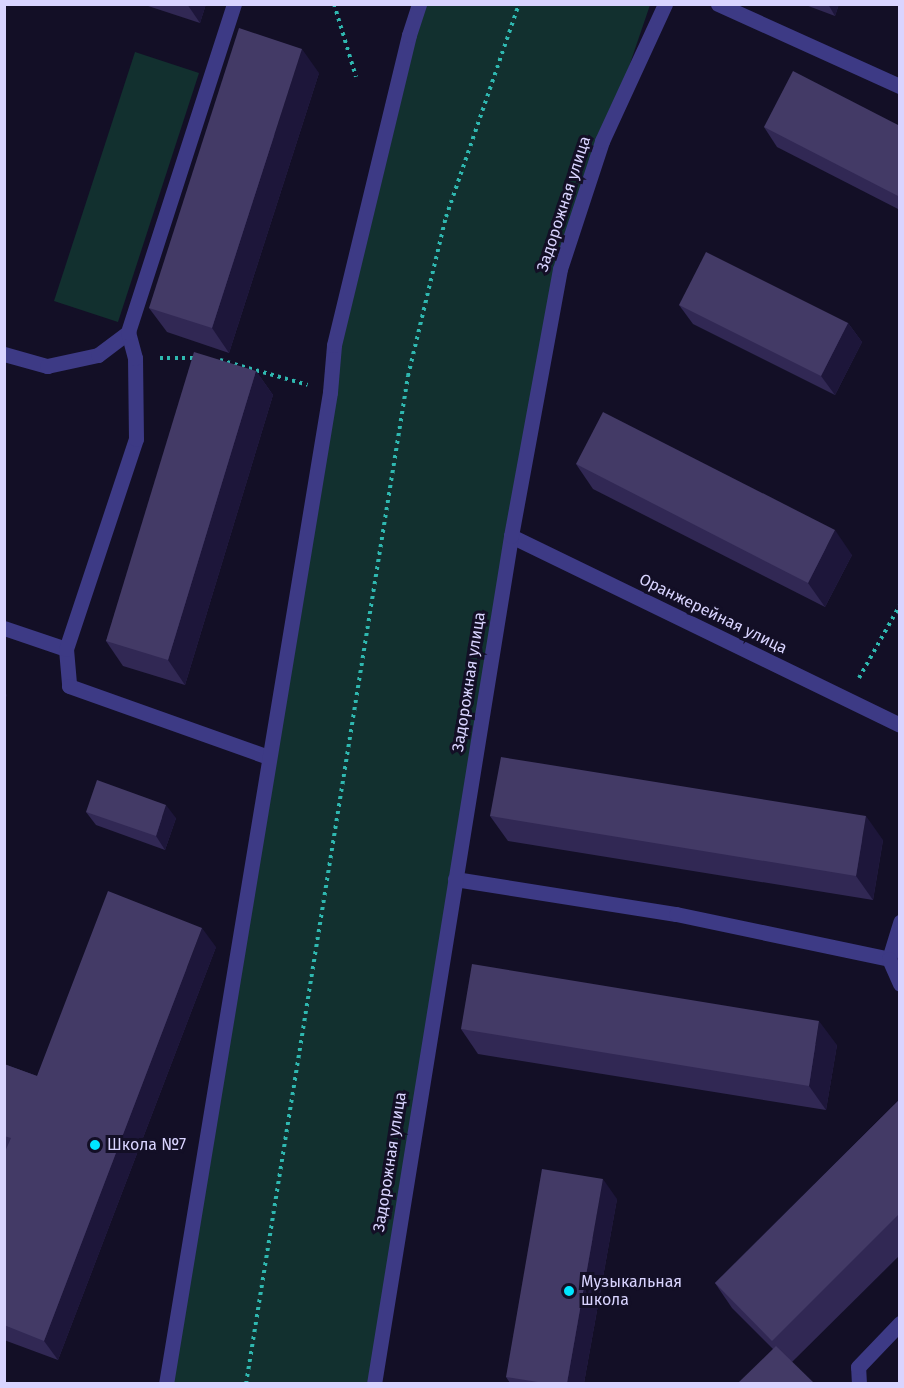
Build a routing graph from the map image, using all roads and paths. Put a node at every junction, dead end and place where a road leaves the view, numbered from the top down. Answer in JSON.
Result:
{"nodes":[{"id":1,"x":234,"y":4,"type":"edge"},
{"id":2,"x":334,"y":4,"type":"edge"},
{"id":3,"x":419,"y":4,"type":"edge"},
{"id":4,"x":519,"y":4,"type":"edge"},
{"id":5,"x":665,"y":4,"type":"edge"},
{"id":6,"x":718,"y":4,"type":"edge"},
{"id":7,"x":737,"y":8,"type":"edge"},
{"id":8,"x":356,"y":77,"type":"dead end"},
{"id":9,"x":898,"y":80,"type":"edge"},
{"id":10,"x":128,"y":332,"type":"junction"},
{"id":11,"x":4,"y":354,"type":"edge"},
{"id":12,"x":135,"y":358,"type":"junction"},
{"id":13,"x":203,"y":358,"type":"edge"},
{"id":14,"x":215,"y":358,"type":"edge"},
{"id":15,"x":330,"y":392,"type":"junction"},
{"id":16,"x":511,"y":536,"type":"junction"},
{"id":17,"x":900,"y":605,"type":"edge"},
{"id":18,"x":4,"y":628,"type":"edge"},
{"id":19,"x":66,"y":649,"type":"junction"},
{"id":20,"x":848,"y":699,"type":"junction"},
{"id":21,"x":900,"y":725,"type":"edge"},
{"id":22,"x":268,"y":757,"type":"junction"},
{"id":23,"x":455,"y":879,"type":"junction"},
{"id":24,"x":900,"y":922,"type":"edge"},
{"id":25,"x":889,"y":959,"type":"junction"},
{"id":26,"x":900,"y":984,"type":"edge"},
{"id":27,"x":900,"y":1323,"type":"edge"},
{"id":28,"x":166,"y":1383,"type":"edge"},
{"id":29,"x":246,"y":1383,"type":"edge"},
{"id":30,"x":374,"y":1383,"type":"edge"},
{"id":31,"x":859,"y":1383,"type":"edge"}],
"edges":[{"from":1,"to":10,"type":"street"},
{"from":2,"to":8,"type":"path"},
{"from":3,"to":15,"type":"street"},
{"from":4,"to":29,"type":"path"},
{"from":5,"to":16,"type":"street","name":"Задорожная улица"},
{"from":6,"to":7,"type":"street"},
{"from":7,"to":9,"type":"street"},
{"from":10,"to":11,"type":"street"},
{"from":10,"to":12,"type":"street"},
{"from":12,"to":13,"type":"path"},
{"from":12,"to":19,"type":"street"},
{"from":14,"to":15,"type":"path"},
{"from":15,"to":22,"type":"street"},
{"from":16,"to":20,"type":"street","name":"Оранжерейная улица"},
{"from":16,"to":23,"type":"street","name":"Задорожная улица"},
{"from":17,"to":20,"type":"path"},
{"from":18,"to":19,"type":"street"},
{"from":19,"to":22,"type":"street"},
{"from":20,"to":21,"type":"street","name":"Оранжерейная улица"},
{"from":22,"to":28,"type":"street"},
{"from":23,"to":25,"type":"street"},
{"from":23,"to":30,"type":"street","name":"Задорожная улица"},
{"from":24,"to":25,"type":"street"},
{"from":25,"to":26,"type":"street"},
{"from":27,"to":31,"type":"street"}]}
